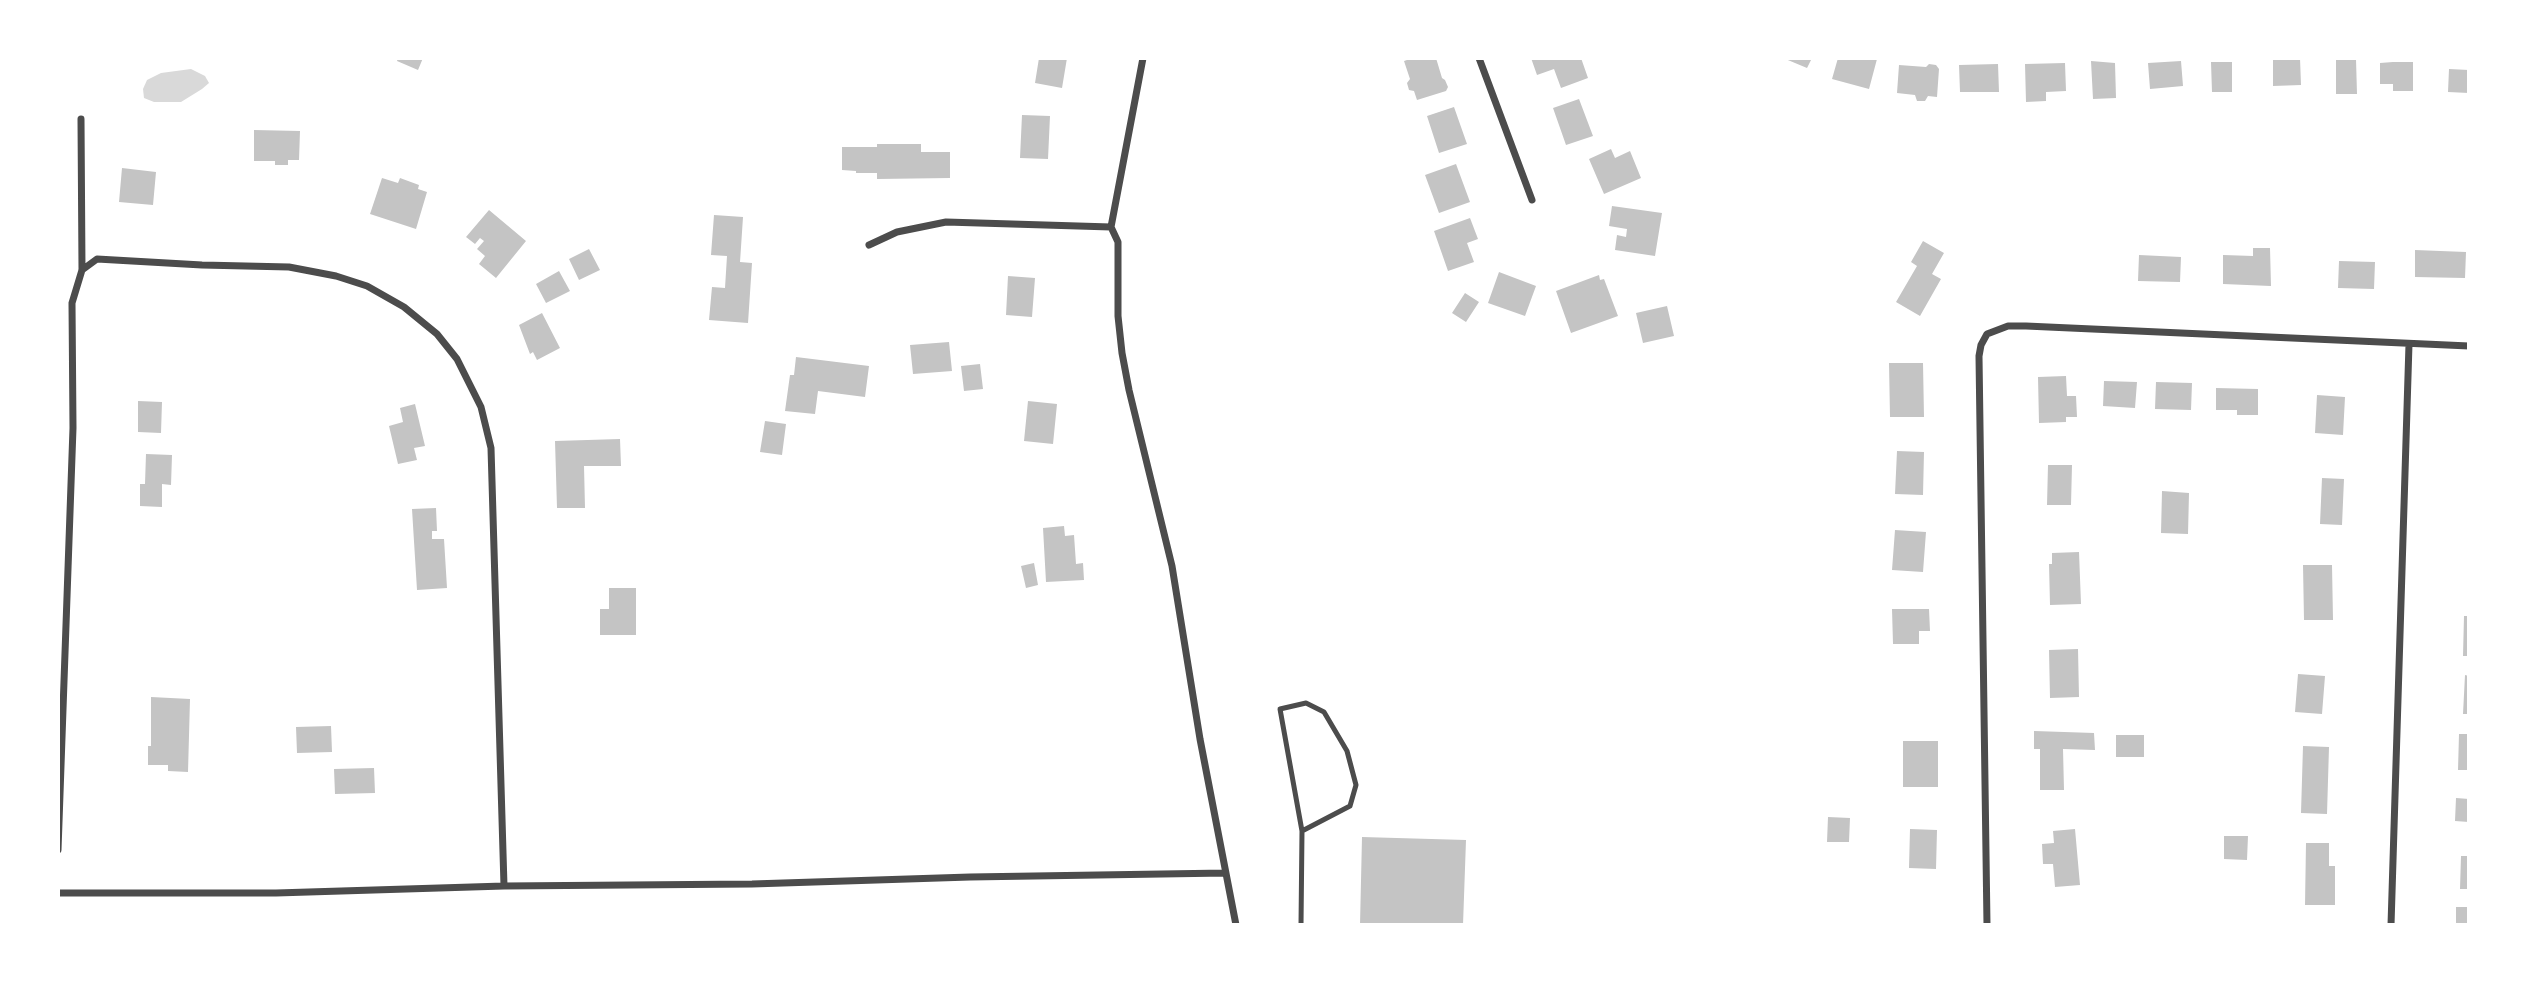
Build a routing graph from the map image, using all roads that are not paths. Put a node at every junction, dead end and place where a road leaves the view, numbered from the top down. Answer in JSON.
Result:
{"nodes":[{"id":1,"x":1143,"y":58,"type":"edge"},
{"id":2,"x":1479,"y":58,"type":"edge"},
{"id":3,"x":82,"y":119,"type":"dead end"},
{"id":4,"x":1532,"y":200,"type":"dead end"},
{"id":5,"x":1111,"y":228,"type":"junction"},
{"id":6,"x":869,"y":245,"type":"dead end"},
{"id":7,"x":82,"y":270,"type":"junction"},
{"id":8,"x":2409,"y":344,"type":"junction"},
{"id":9,"x":2469,"y":346,"type":"edge"},
{"id":10,"x":1302,"y":831,"type":"junction"},
{"id":11,"x":58,"y":850,"type":"edge"},
{"id":12,"x":1226,"y":873,"type":"junction"},
{"id":13,"x":504,"y":886,"type":"junction"},
{"id":14,"x":58,"y":893,"type":"edge"},
{"id":15,"x":1236,"y":925,"type":"edge"},
{"id":16,"x":1301,"y":925,"type":"edge"},
{"id":17,"x":1987,"y":925,"type":"edge"},
{"id":18,"x":2391,"y":925,"type":"edge"}],
"edges":[{"from":1,"to":5,"type":"street"},
{"from":2,"to":4,"type":"street"},
{"from":3,"to":7,"type":"street"},
{"from":5,"to":6,"type":"street"},
{"from":5,"to":12,"type":"street"},
{"from":7,"to":11,"type":"street"},
{"from":7,"to":13,"type":"street"},
{"from":8,"to":9,"type":"street"},
{"from":8,"to":17,"type":"street"},
{"from":8,"to":18,"type":"street"},
{"from":10,"to":10,"type":"lane"},
{"from":10,"to":16,"type":"lane"},
{"from":12,"to":13,"type":"street"},
{"from":12,"to":15,"type":"street"},
{"from":13,"to":14,"type":"street"}]}
